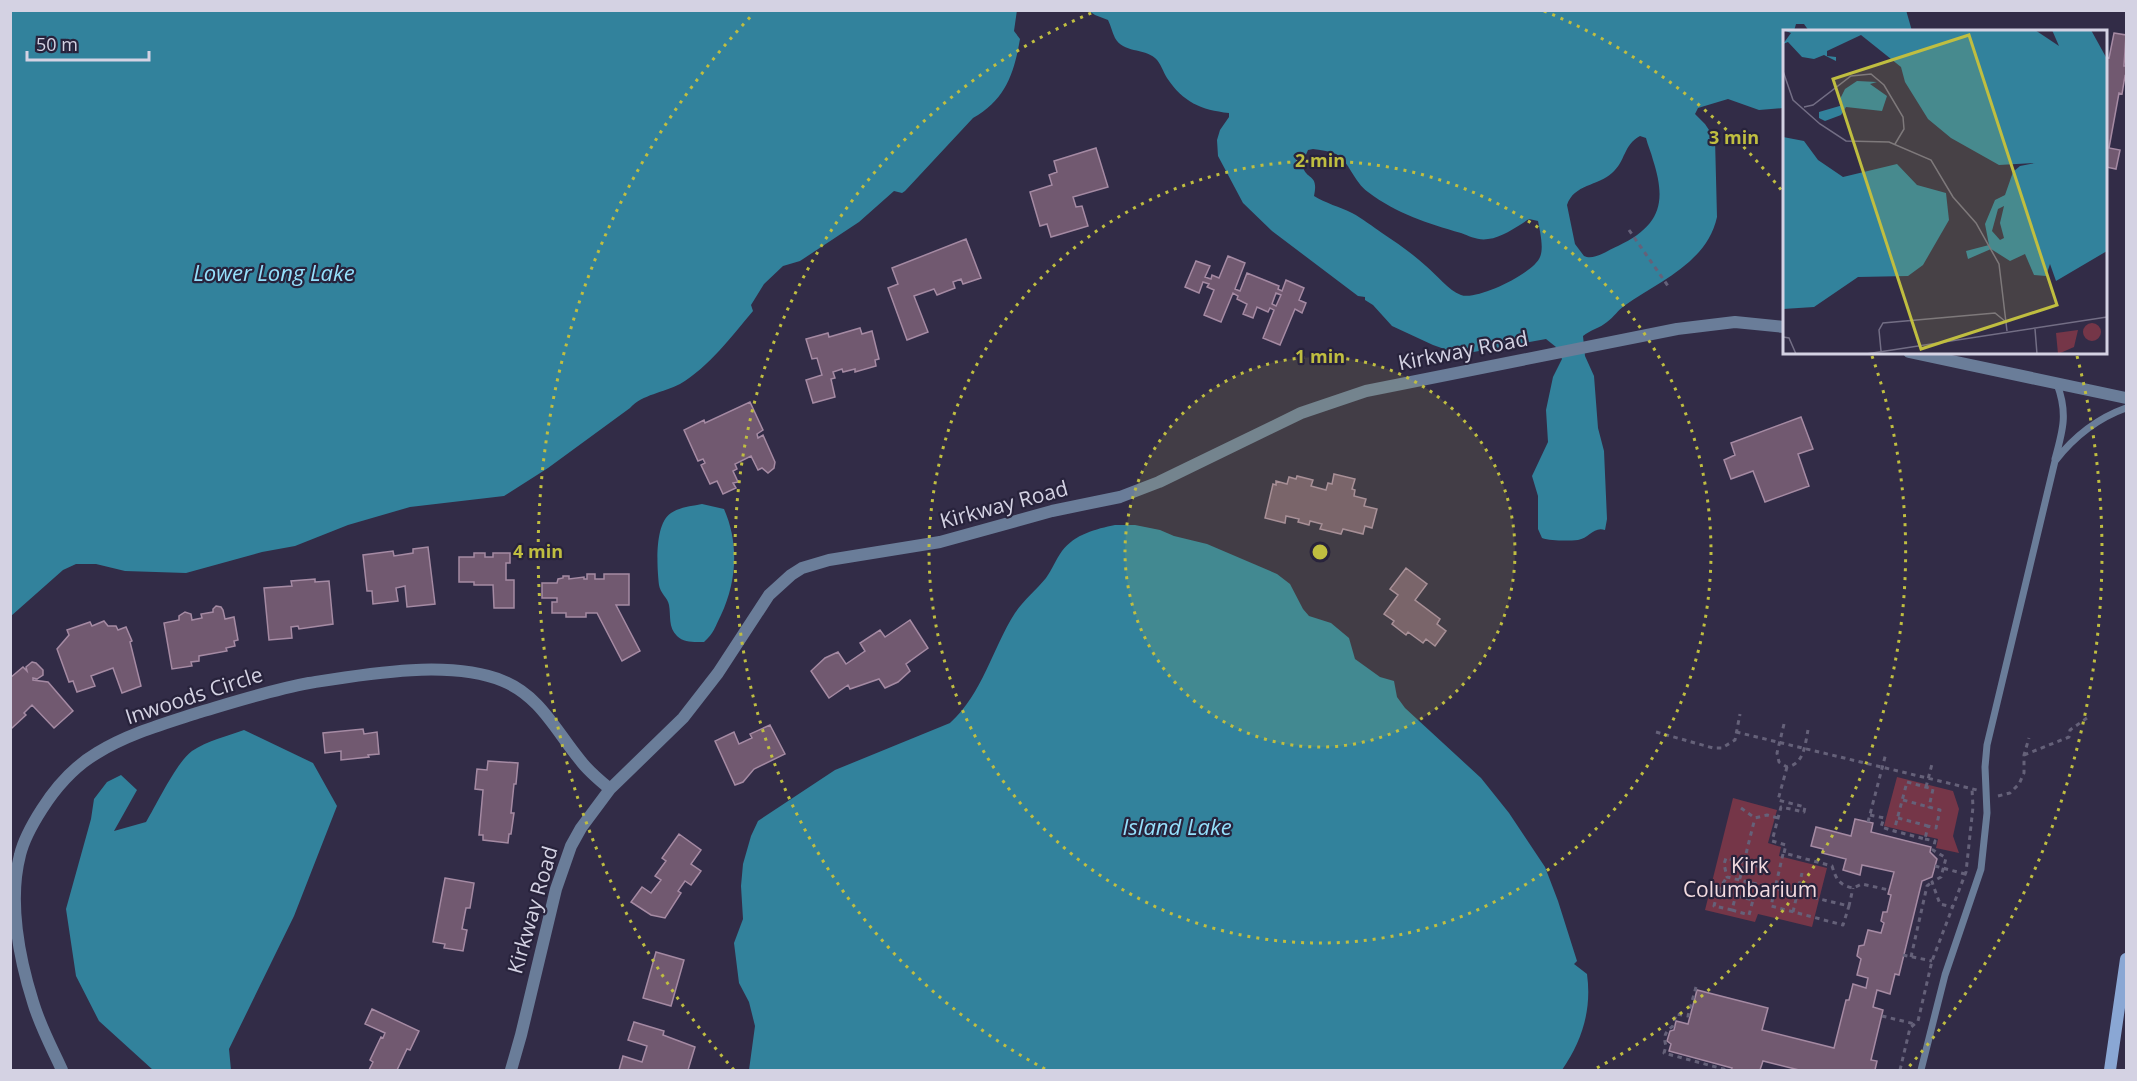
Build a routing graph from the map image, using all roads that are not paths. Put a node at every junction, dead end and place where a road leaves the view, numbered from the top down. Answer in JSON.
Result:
{"nodes":[{"id":1,"x":1783,"y":327,"type":"edge"},
{"id":2,"x":1918,"y":354,"type":"edge"},
{"id":3,"x":2057,"y":384,"type":"junction"},
{"id":4,"x":2127,"y":398,"type":"edge"},
{"id":5,"x":2127,"y":408,"type":"edge"},
{"id":6,"x":2055,"y":461,"type":"junction"},
{"id":7,"x":610,"y":789,"type":"junction"},
{"id":8,"x":15,"y":853,"type":"edge"},
{"id":9,"x":2127,"y":959,"type":"edge"},
{"id":10,"x":62,"y":1071,"type":"edge"},
{"id":11,"x":511,"y":1071,"type":"edge"},
{"id":12,"x":1921,"y":1071,"type":"edge"},
{"id":13,"x":2110,"y":1071,"type":"edge"}],
"edges":[{"from":1,"to":7,"type":"street","name":"Kirkway Road"},
{"from":2,"to":3,"type":"street"},
{"from":3,"to":4,"type":"street"},
{"from":3,"to":6,"type":"lane"},
{"from":5,"to":6,"type":"lane"},
{"from":6,"to":12,"type":"lane"},
{"from":7,"to":8,"type":"street","name":"Inwoods Circle"},
{"from":7,"to":11,"type":"street","name":"Kirkway Road"},
{"from":8,"to":10,"type":"street","name":"Inwoods Circle"},
{"from":9,"to":13,"type":"main road"}]}
